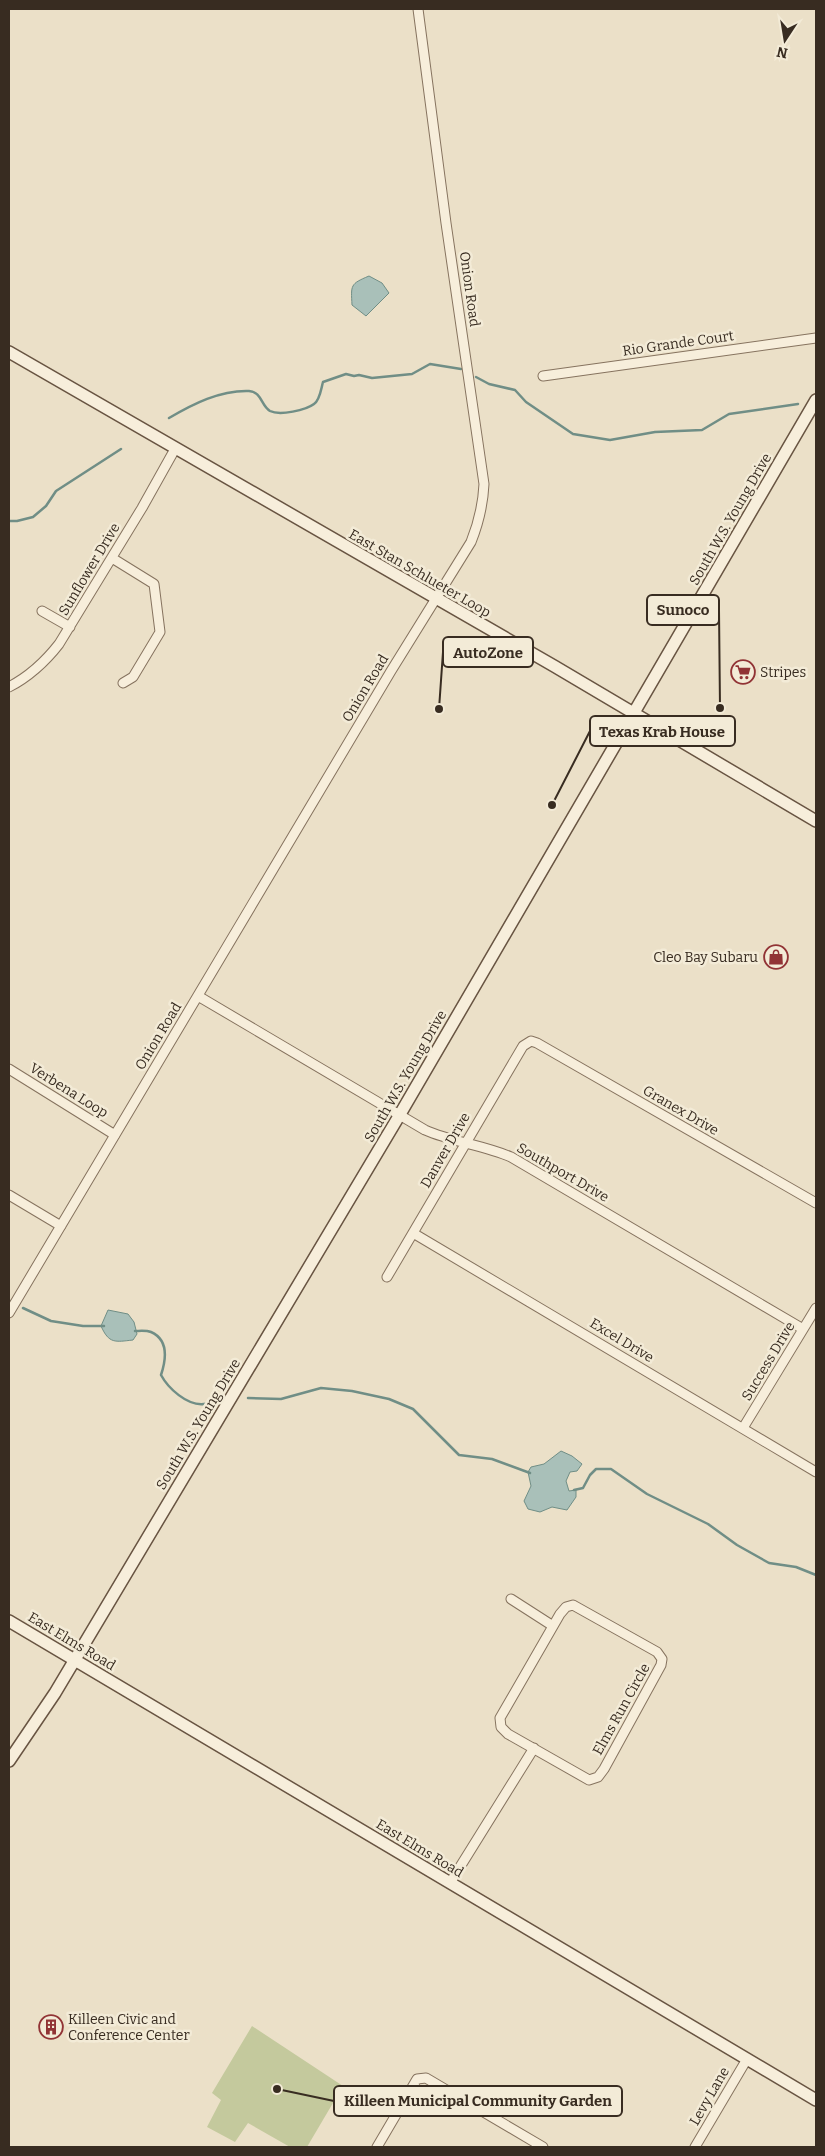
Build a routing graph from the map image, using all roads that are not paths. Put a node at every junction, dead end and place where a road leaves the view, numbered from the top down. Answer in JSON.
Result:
{"nodes":[{"id":1,"x":418,"y":9,"type":"edge"},
{"id":2,"x":816,"y":338,"type":"edge"},
{"id":3,"x":9,"y":352,"type":"edge"},
{"id":4,"x":543,"y":376,"type":"dead end"},
{"id":5,"x":816,"y":400,"type":"edge"},
{"id":6,"x":175,"y":449,"type":"junction"},
{"id":7,"x":112,"y":558,"type":"junction"},
{"id":8,"x":436,"y":600,"type":"junction"},
{"id":9,"x":42,"y":611,"type":"dead end"},
{"id":10,"x":70,"y":628,"type":"junction"},
{"id":11,"x":123,"y":683,"type":"dead end"},
{"id":12,"x":9,"y":687,"type":"edge"},
{"id":13,"x":635,"y":714,"type":"junction"},
{"id":14,"x":816,"y":821,"type":"edge"},
{"id":15,"x":198,"y":996,"type":"junction"},
{"id":16,"x":531,"y":1041,"type":"joint"},
{"id":17,"x":9,"y":1069,"type":"edge"},
{"id":18,"x":399,"y":1116,"type":"junction"},
{"id":19,"x":115,"y":1135,"type":"junction"},
{"id":20,"x":465,"y":1143,"type":"junction"},
{"id":21,"x":9,"y":1195,"type":"edge"},
{"id":22,"x":816,"y":1204,"type":"edge"},
{"id":23,"x":61,"y":1226,"type":"junction"},
{"id":24,"x":413,"y":1233,"type":"junction"},
{"id":25,"x":387,"y":1277,"type":"dead end"},
{"id":26,"x":816,"y":1308,"type":"edge"},
{"id":27,"x":9,"y":1314,"type":"edge"},
{"id":28,"x":803,"y":1329,"type":"junction"},
{"id":29,"x":743,"y":1428,"type":"junction"},
{"id":30,"x":816,"y":1472,"type":"edge"},
{"id":31,"x":511,"y":1599,"type":"dead end"},
{"id":32,"x":9,"y":1621,"type":"edge"},
{"id":33,"x":553,"y":1626,"type":"junction"},
{"id":34,"x":74,"y":1661,"type":"junction"},
{"id":35,"x":534,"y":1748,"type":"junction"},
{"id":36,"x":9,"y":1761,"type":"edge"},
{"id":37,"x":450,"y":1883,"type":"junction"},
{"id":38,"x":747,"y":2059,"type":"junction"},
{"id":39,"x":816,"y":2100,"type":"edge"},
{"id":40,"x":377,"y":2147,"type":"edge"},
{"id":41,"x":543,"y":2147,"type":"edge"},
{"id":42,"x":695,"y":2147,"type":"edge"}],
"edges":[{"from":1,"to":8,"type":"street","name":"Onion Road"},
{"from":2,"to":4,"type":"street","name":"Rio Grande Court"},
{"from":3,"to":6,"type":"main road","name":"East Stan Schlueter Loop"},
{"from":5,"to":13,"type":"main road","name":"South W.S. Young Drive"},
{"from":6,"to":7,"type":"street","name":"Sunflower Drive"},
{"from":6,"to":8,"type":"main road","name":"East Stan Schlueter Loop"},
{"from":7,"to":10,"type":"street","name":"Sunflower Drive"},
{"from":7,"to":11,"type":"street"},
{"from":8,"to":13,"type":"main road","name":"East Stan Schlueter Loop"},
{"from":8,"to":15,"type":"street","name":"Onion Road"},
{"from":9,"to":10,"type":"street"},
{"from":10,"to":12,"type":"street","name":"Sunflower Drive"},
{"from":13,"to":14,"type":"main road","name":"East Stan Schlueter Loop"},
{"from":13,"to":18,"type":"main road","name":"South W.S. Young Drive"},
{"from":15,"to":18,"type":"street","name":"Southport Drive"},
{"from":15,"to":19,"type":"street","name":"Onion Road"},
{"from":16,"to":20,"type":"street","name":"Danver Drive"},
{"from":16,"to":22,"type":"street","name":"Granex Drive"},
{"from":17,"to":19,"type":"street","name":"Verbena Loop"},
{"from":18,"to":20,"type":"street","name":"Southport Drive"},
{"from":18,"to":34,"type":"main road","name":"South W.S. Young Drive"},
{"from":19,"to":23,"type":"street","name":"Onion Road"},
{"from":20,"to":24,"type":"street","name":"Danver Drive"},
{"from":20,"to":28,"type":"street","name":"Southport Drive"},
{"from":21,"to":23,"type":"street"},
{"from":23,"to":27,"type":"street","name":"Onion Road"},
{"from":24,"to":25,"type":"street","name":"Danver Drive"},
{"from":24,"to":29,"type":"street","name":"Excel Drive"},
{"from":26,"to":28,"type":"street","name":"Success Drive"},
{"from":28,"to":29,"type":"street","name":"Success Drive"},
{"from":29,"to":30,"type":"street","name":"Excel Drive"},
{"from":31,"to":33,"type":"street"},
{"from":32,"to":34,"type":"main road","name":"East Elms Road"},
{"from":33,"to":35,"type":"street","name":"Elms Run Circle"},
{"from":33,"to":35,"type":"street","name":"Elms Run Circle"},
{"from":34,"to":36,"type":"main road","name":"South W.S. Young Drive"},
{"from":34,"to":37,"type":"main road","name":"East Elms Road"},
{"from":35,"to":37,"type":"street"},
{"from":37,"to":38,"type":"main road","name":"East Elms Road"},
{"from":38,"to":39,"type":"main road","name":"East Elms Road"},
{"from":38,"to":42,"type":"street","name":"Levy Lane"},
{"from":40,"to":41,"type":"street"}]}
